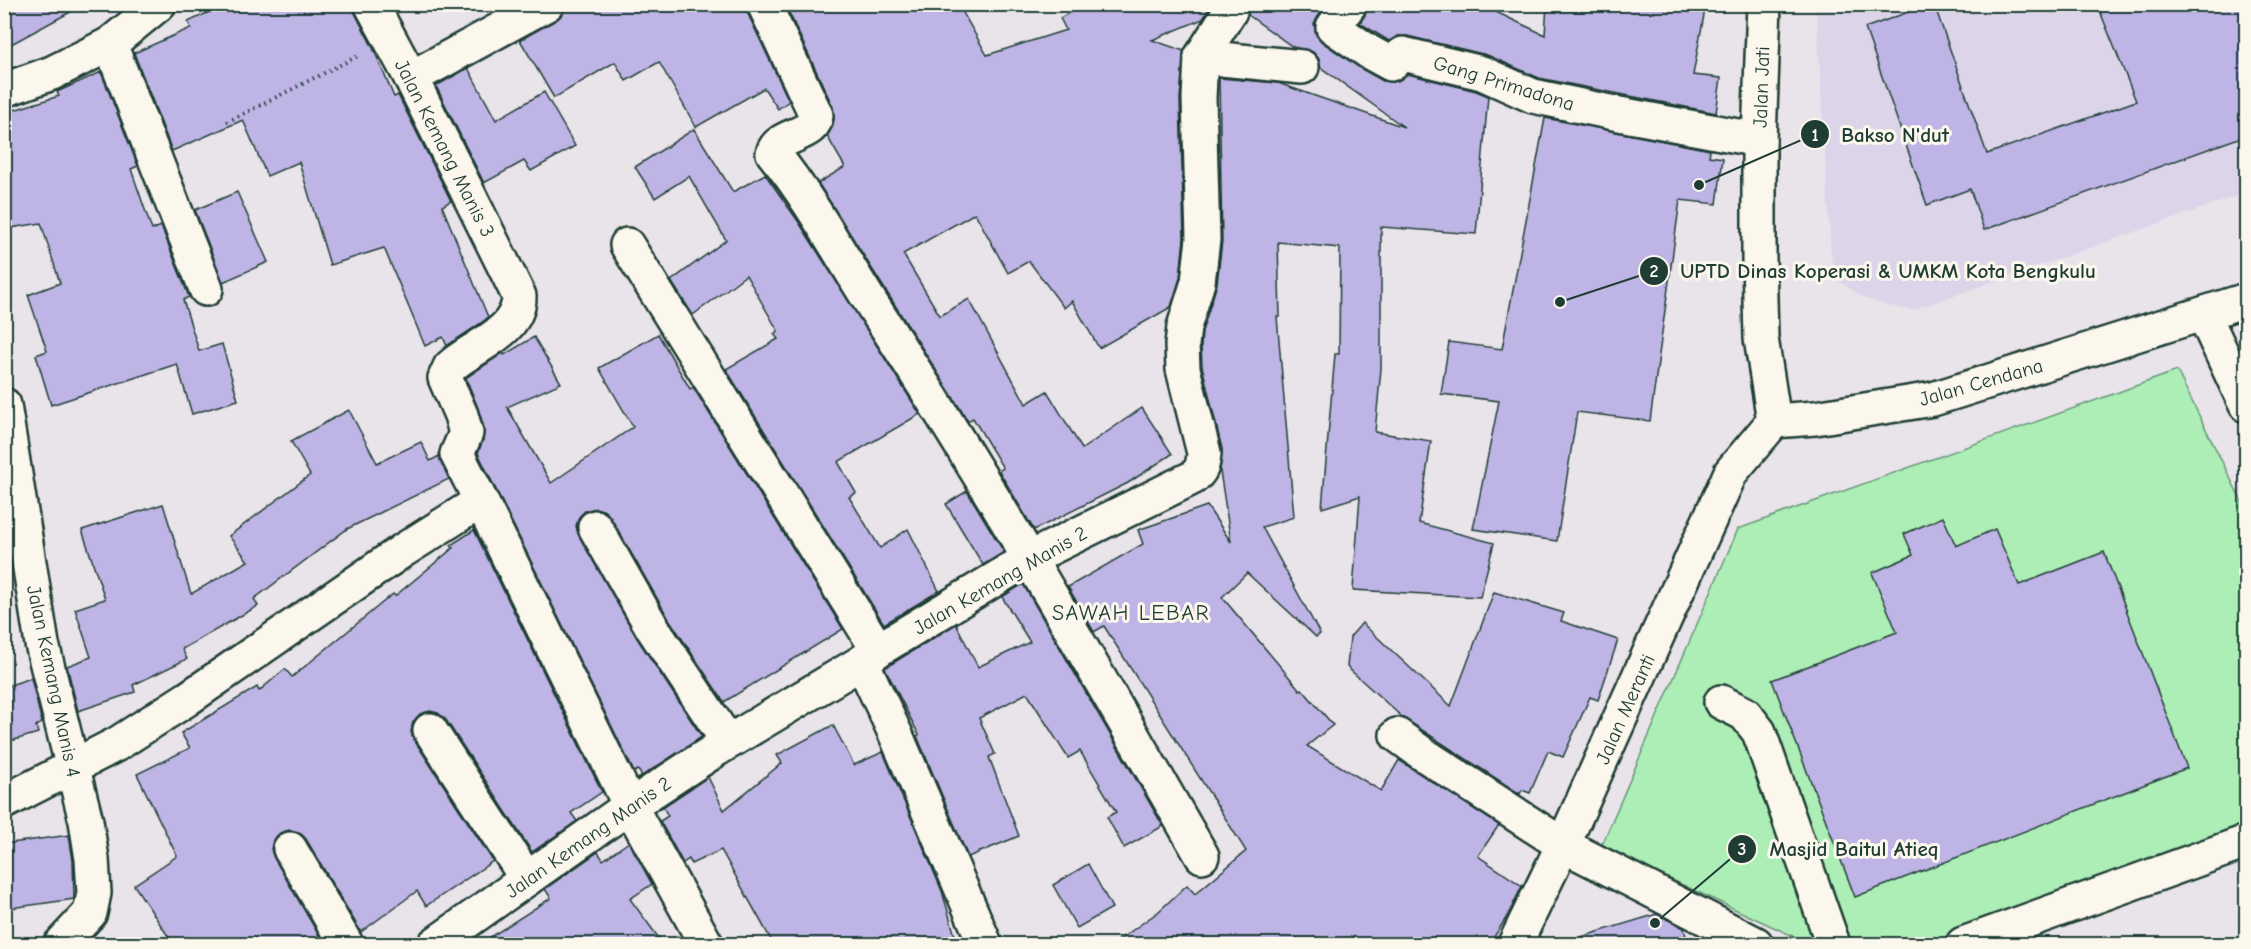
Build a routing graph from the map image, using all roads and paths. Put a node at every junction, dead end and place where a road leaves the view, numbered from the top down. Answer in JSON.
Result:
{"nodes":[{"id":1,"x":159,"y":4,"type":"edge"},
{"id":2,"x":371,"y":4,"type":"edge"},
{"id":3,"x":547,"y":4,"type":"edge"},
{"id":4,"x":765,"y":4,"type":"edge"},
{"id":5,"x":1232,"y":4,"type":"edge"},
{"id":6,"x":1764,"y":4,"type":"edge"},
{"id":7,"x":1342,"y":16,"type":"edge"},
{"id":8,"x":391,"y":39,"type":"junction"},
{"id":9,"x":110,"y":44,"type":"junction"},
{"id":10,"x":1201,"y":57,"type":"junction"},
{"id":11,"x":1302,"y":67,"type":"dead end"},
{"id":12,"x":411,"y":78,"type":"junction"},
{"id":13,"x":4,"y":90,"type":"edge"},
{"id":14,"x":227,"y":122,"type":"dead end"},
{"id":15,"x":1759,"y":140,"type":"junction"},
{"id":16,"x":627,"y":245,"type":"dead end"},
{"id":17,"x":206,"y":289,"type":"dead end"},
{"id":18,"x":2247,"y":300,"type":"edge"},
{"id":19,"x":2204,"y":315,"type":"junction"},
{"id":20,"x":4,"y":405,"type":"edge"},
{"id":21,"x":2247,"y":405,"type":"edge"},
{"id":22,"x":1774,"y":421,"type":"junction"},
{"id":23,"x":481,"y":501,"type":"junction"},
{"id":24,"x":595,"y":527,"type":"dead end"},
{"id":25,"x":1030,"y":558,"type":"junction"},
{"id":26,"x":870,"y":656,"type":"junction"},
{"id":27,"x":1721,"y":702,"type":"dead end"},
{"id":28,"x":430,"y":730,"type":"dead end"},
{"id":29,"x":1397,"y":735,"type":"dead end"},
{"id":30,"x":728,"y":742,"type":"junction"},
{"id":31,"x":72,"y":767,"type":"junction"},
{"id":32,"x":4,"y":802,"type":"edge"},
{"id":33,"x":630,"y":806,"type":"junction"},
{"id":34,"x":2247,"y":842,"type":"edge"},
{"id":35,"x":1563,"y":845,"type":"junction"},
{"id":36,"x":290,"y":849,"type":"dead end"},
{"id":37,"x":1202,"y":856,"type":"dead end"},
{"id":38,"x":527,"y":879,"type":"junction"},
{"id":39,"x":437,"y":944,"type":"edge"},
{"id":40,"x":61,"y":945,"type":"edge"},
{"id":41,"x":346,"y":945,"type":"edge"},
{"id":42,"x":706,"y":945,"type":"edge"},
{"id":43,"x":985,"y":945,"type":"edge"},
{"id":44,"x":1515,"y":945,"type":"edge"},
{"id":45,"x":1756,"y":945,"type":"edge"},
{"id":46,"x":1833,"y":945,"type":"edge"},
{"id":47,"x":1963,"y":945,"type":"edge"}],
"edges":[{"from":1,"to":9,"type":"street"},
{"from":2,"to":8,"type":"street","name":"Jalan Kemang Manis 3"},
{"from":3,"to":12,"type":"street"},
{"from":4,"to":25,"type":"street"},
{"from":5,"to":10,"type":"street","name":"Jalan Kemang Manis 2"},
{"from":6,"to":15,"type":"street","name":"Jalan Jati"},
{"from":7,"to":15,"type":"street","name":"Gang Primadona"},
{"from":8,"to":12,"type":"street","name":"Jalan Kemang Manis 3"},
{"from":8,"to":14,"type":"path"},
{"from":9,"to":13,"type":"street"},
{"from":9,"to":17,"type":"street"},
{"from":10,"to":11,"type":"street"},
{"from":10,"to":25,"type":"street","name":"Jalan Kemang Manis 2"},
{"from":12,"to":23,"type":"street","name":"Jalan Kemang Manis 3"},
{"from":15,"to":22,"type":"street","name":"Jalan Jati"},
{"from":16,"to":26,"type":"street"},
{"from":18,"to":19,"type":"street","name":"Jalan Cendana"},
{"from":19,"to":21,"type":"street"},
{"from":19,"to":22,"type":"street","name":"Jalan Cendana"},
{"from":20,"to":31,"type":"street","name":"Jalan Kemang Manis 4"},
{"from":22,"to":35,"type":"street","name":"Jalan Meranti"},
{"from":23,"to":31,"type":"street"},
{"from":23,"to":33,"type":"street"},
{"from":24,"to":30,"type":"street"},
{"from":25,"to":26,"type":"street","name":"Jalan Kemang Manis 2"},
{"from":25,"to":37,"type":"street"},
{"from":26,"to":30,"type":"street","name":"Jalan Kemang Manis 2"},
{"from":26,"to":43,"type":"street"},
{"from":27,"to":46,"type":"street"},
{"from":28,"to":38,"type":"street"},
{"from":29,"to":35,"type":"street"},
{"from":30,"to":33,"type":"street","name":"Jalan Kemang Manis 2"},
{"from":31,"to":32,"type":"street"},
{"from":31,"to":40,"type":"street","name":"Jalan Kemang Manis 4"},
{"from":33,"to":38,"type":"street","name":"Jalan Kemang Manis 2"},
{"from":33,"to":42,"type":"street"},
{"from":34,"to":47,"type":"street"},
{"from":35,"to":44,"type":"street","name":"Jalan Meranti"},
{"from":35,"to":45,"type":"street"},
{"from":36,"to":41,"type":"street"},
{"from":38,"to":39,"type":"street","name":"Jalan Kemang Manis 2"}]}
